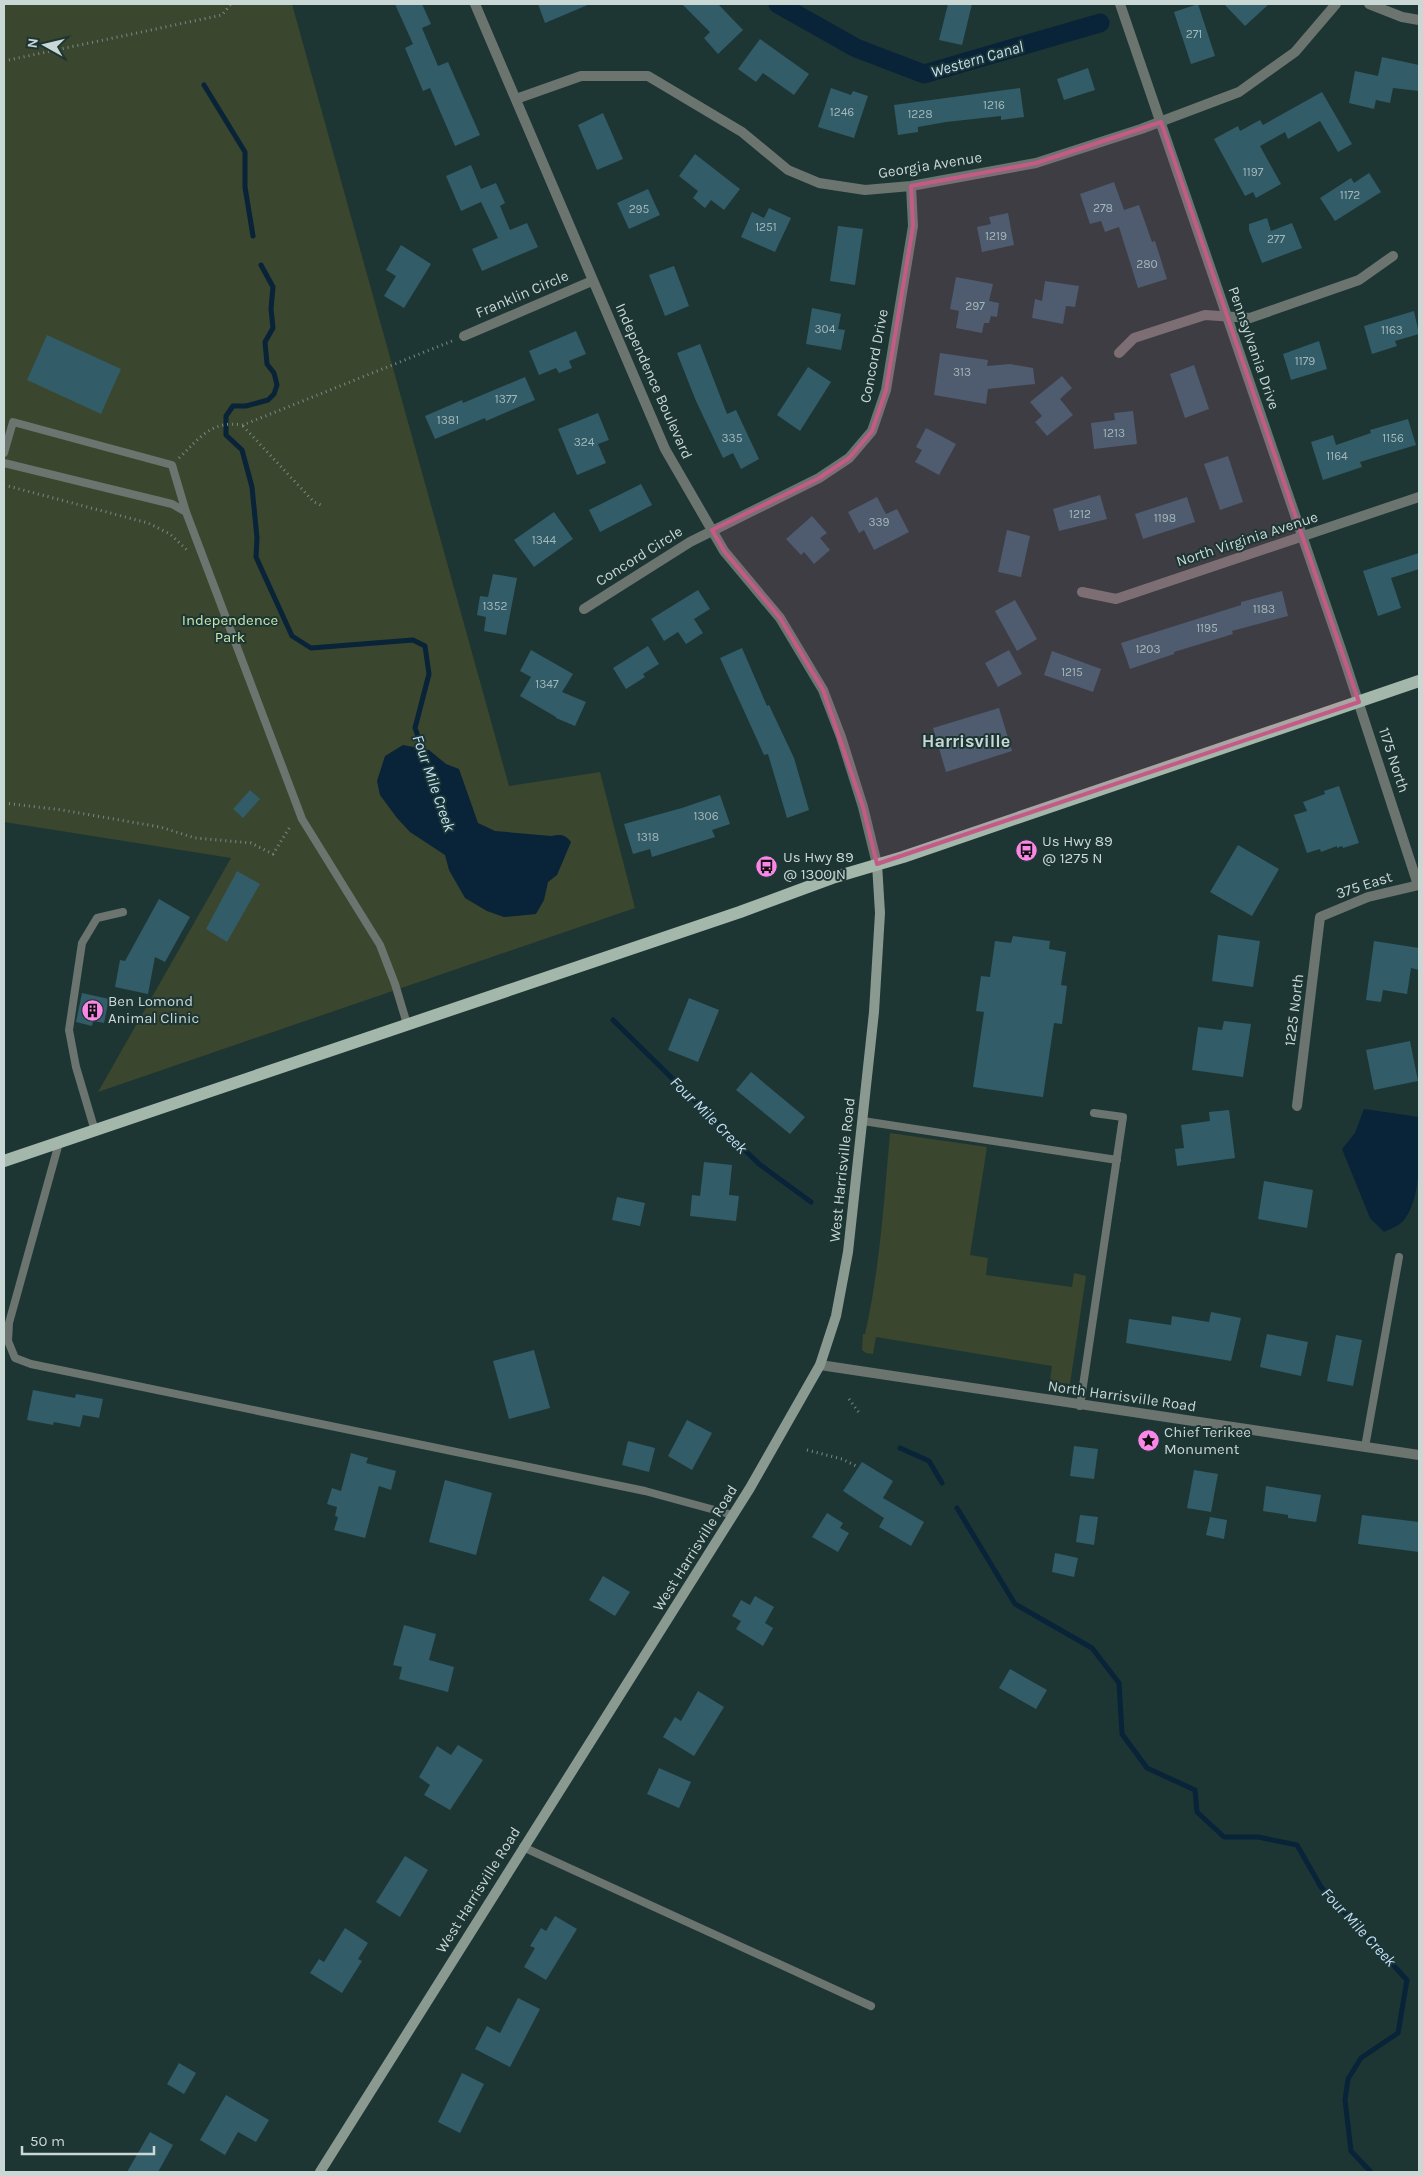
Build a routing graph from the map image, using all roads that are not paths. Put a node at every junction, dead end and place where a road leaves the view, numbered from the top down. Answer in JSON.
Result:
{"nodes":[{"id":1,"x":475,"y":4,"type":"edge"},
{"id":2,"x":1120,"y":4,"type":"edge"},
{"id":3,"x":1336,"y":4,"type":"edge"},
{"id":4,"x":1369,"y":4,"type":"edge"},
{"id":5,"x":1419,"y":20,"type":"edge"},
{"id":6,"x":516,"y":99,"type":"junction"},
{"id":7,"x":1160,"y":122,"type":"junction"},
{"id":8,"x":911,"y":186,"type":"junction"},
{"id":9,"x":1394,"y":256,"type":"dead end"},
{"id":10,"x":592,"y":281,"type":"junction"},
{"id":11,"x":1227,"y":316,"type":"junction"},
{"id":12,"x":464,"y":336,"type":"road end"},
{"id":13,"x":1119,"y":352,"type":"dead end"},
{"id":14,"x":4,"y":453,"type":"edge"},
{"id":15,"x":4,"y":463,"type":"edge"},
{"id":16,"x":1419,"y":497,"type":"edge"},
{"id":17,"x":186,"y":512,"type":"junction"},
{"id":18,"x":712,"y":530,"type":"junction"},
{"id":19,"x":1302,"y":537,"type":"junction"},
{"id":20,"x":1082,"y":592,"type":"dead end"},
{"id":21,"x":584,"y":609,"type":"dead end"},
{"id":22,"x":1419,"y":681,"type":"edge"},
{"id":23,"x":1359,"y":702,"type":"junction"},
{"id":24,"x":877,"y":864,"type":"junction"},
{"id":25,"x":1419,"y":885,"type":"edge"},
{"id":26,"x":123,"y":912,"type":"dead end"},
{"id":27,"x":1320,"y":917,"type":"joint"},
{"id":28,"x":407,"y":1024,"type":"junction"},
{"id":29,"x":1298,"y":1106,"type":"dead end"},
{"id":30,"x":1094,"y":1113,"type":"dead end"},
{"id":31,"x":863,"y":1121,"type":"junction"},
{"id":32,"x":95,"y":1131,"type":"junction"},
{"id":33,"x":59,"y":1143,"type":"junction"},
{"id":34,"x":1117,"y":1160,"type":"junction"},
{"id":35,"x":4,"y":1162,"type":"edge"},
{"id":36,"x":1398,"y":1257,"type":"dead end"},
{"id":37,"x":820,"y":1365,"type":"junction"},
{"id":38,"x":1080,"y":1406,"type":"junction"},
{"id":39,"x":1364,"y":1447,"type":"junction"},
{"id":40,"x":1419,"y":1455,"type":"edge"},
{"id":41,"x":733,"y":1515,"type":"junction"},
{"id":42,"x":523,"y":1847,"type":"junction"},
{"id":43,"x":871,"y":2006,"type":"dead end"},
{"id":44,"x":320,"y":2172,"type":"edge"}],
"edges":[{"from":1,"to":6,"type":"street","name":"Independence Boulevard"},
{"from":2,"to":7,"type":"street","name":"Pennsylvania Drive"},
{"from":3,"to":7,"type":"street","name":"Georgia Avenue"},
{"from":4,"to":5,"type":"street"},
{"from":6,"to":8,"type":"street","name":"Georgia Avenue"},
{"from":6,"to":10,"type":"street","name":"Independence Boulevard"},
{"from":7,"to":8,"type":"street","name":"Georgia Avenue"},
{"from":7,"to":11,"type":"street","name":"Pennsylvania Drive"},
{"from":8,"to":18,"type":"street","name":"Concord Drive"},
{"from":9,"to":11,"type":"street"},
{"from":10,"to":12,"type":"street","name":"Franklin Circle"},
{"from":10,"to":18,"type":"street","name":"Independence Boulevard"},
{"from":11,"to":13,"type":"street"},
{"from":11,"to":19,"type":"street","name":"Pennsylvania Drive"},
{"from":14,"to":17,"type":"lane"},
{"from":15,"to":17,"type":"lane"},
{"from":16,"to":19,"type":"street","name":"North Virginia Avenue"},
{"from":17,"to":28,"type":"lane"},
{"from":18,"to":21,"type":"street","name":"Concord Circle"},
{"from":18,"to":24,"type":"street","name":"Independence Boulevard"},
{"from":19,"to":20,"type":"street","name":"North Virginia Avenue"},
{"from":19,"to":23,"type":"street","name":"Pennsylvania Drive"},
{"from":22,"to":23,"type":"main road"},
{"from":23,"to":24,"type":"main road"},
{"from":23,"to":25,"type":"street","name":"1175 North"},
{"from":24,"to":28,"type":"main road"},
{"from":24,"to":31,"type":"main road","name":"West Harrisville Road"},
{"from":25,"to":27,"type":"street","name":"375 East"},
{"from":26,"to":32,"type":"lane"},
{"from":27,"to":29,"type":"street","name":"1225 North"},
{"from":28,"to":32,"type":"main road"},
{"from":30,"to":34,"type":"lane"},
{"from":31,"to":34,"type":"lane"},
{"from":31,"to":37,"type":"main road","name":"West Harrisville Road"},
{"from":32,"to":33,"type":"main road"},
{"from":33,"to":35,"type":"main road"},
{"from":33,"to":41,"type":"lane"},
{"from":34,"to":38,"type":"lane"},
{"from":36,"to":39,"type":"lane"},
{"from":37,"to":38,"type":"street","name":"North Harrisville Road"},
{"from":37,"to":41,"type":"main road","name":"West Harrisville Road"},
{"from":38,"to":39,"type":"street","name":"North Harrisville Road"},
{"from":39,"to":40,"type":"street","name":"North Harrisville Road"},
{"from":41,"to":42,"type":"main road","name":"West Harrisville Road"},
{"from":42,"to":43,"type":"lane"},
{"from":42,"to":44,"type":"main road","name":"West Harrisville Road"}]}
